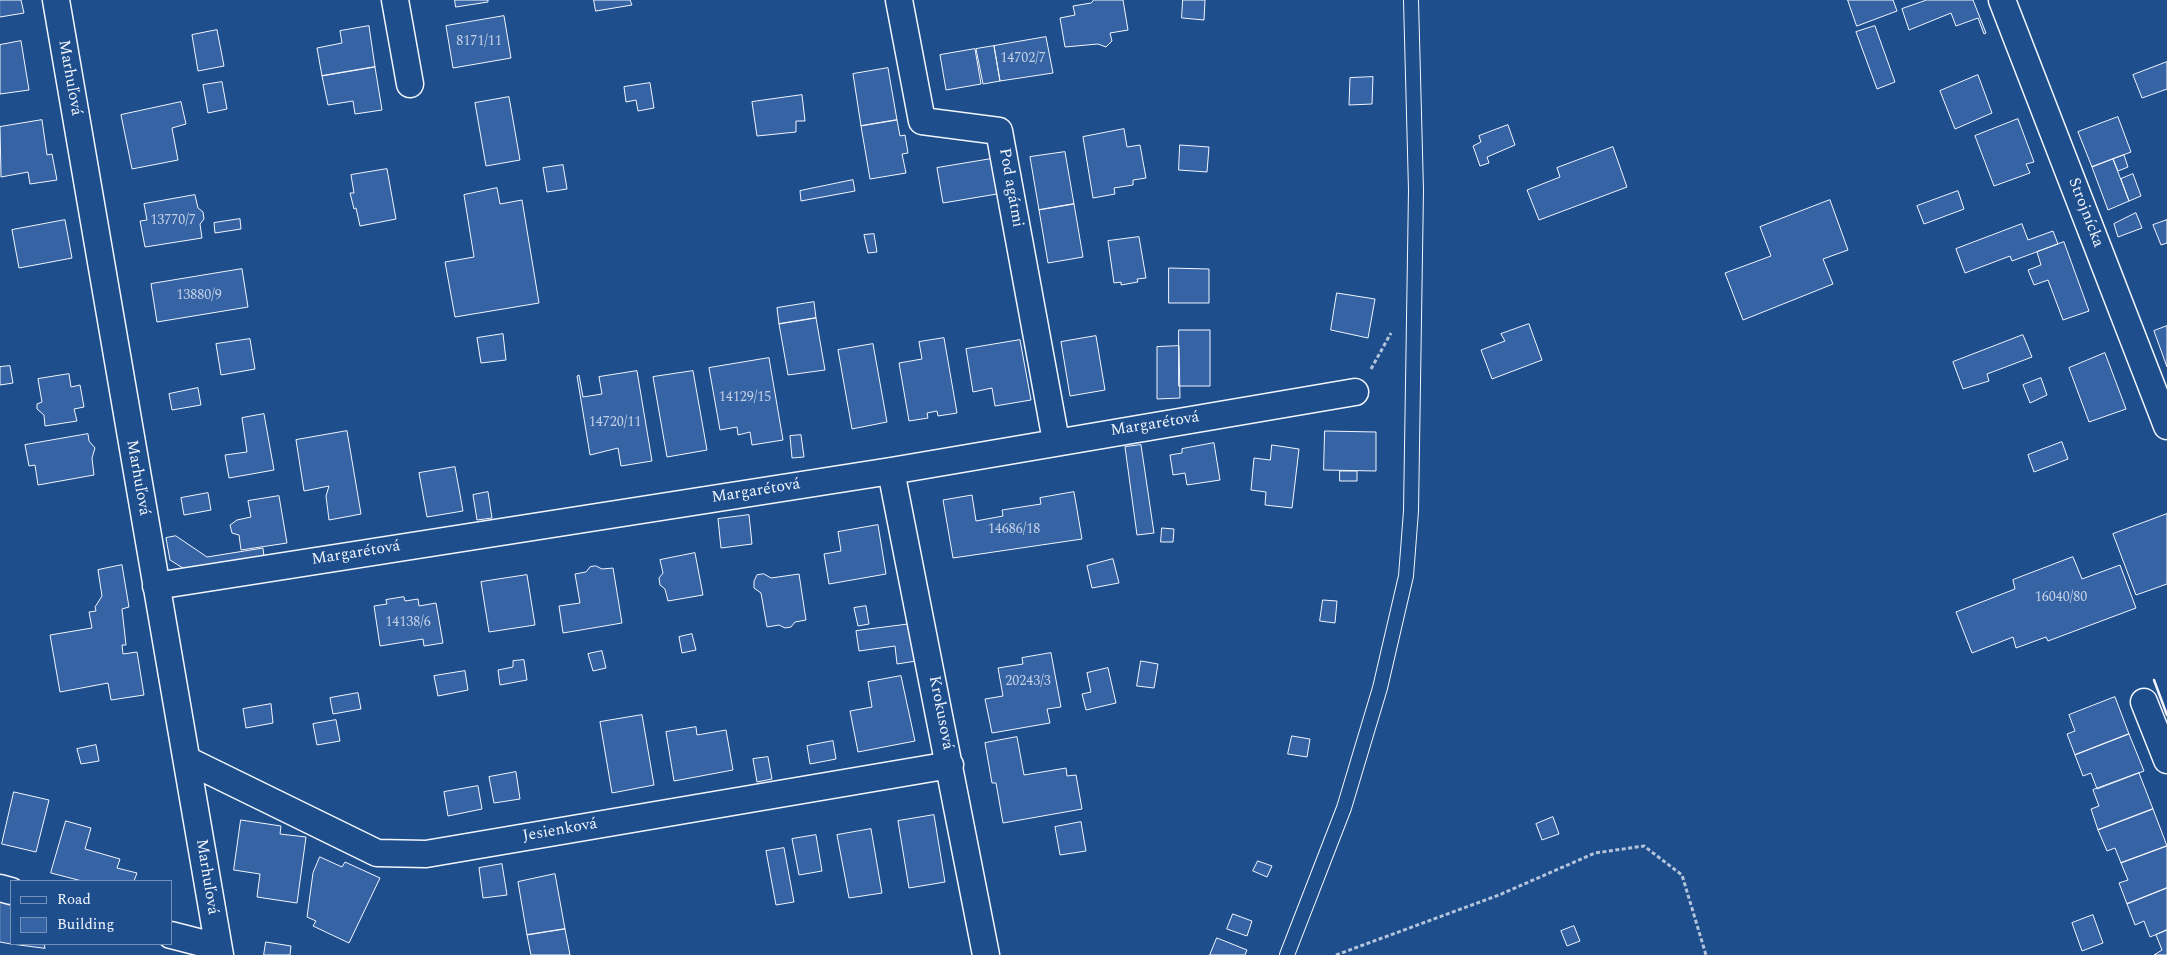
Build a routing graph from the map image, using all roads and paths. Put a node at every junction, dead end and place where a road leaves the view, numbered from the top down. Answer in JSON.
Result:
{"nodes":[{"id":1,"x":56,"y":0,"type":"edge"},
{"id":2,"x":395,"y":0,"type":"edge"},
{"id":3,"x":899,"y":0,"type":"edge"},
{"id":4,"x":1411,"y":0,"type":"edge"},
{"id":5,"x":2002,"y":0,"type":"edge"},
{"id":6,"x":410,"y":84,"type":"dead end"},
{"id":7,"x":1395,"y":324,"type":"dead end"},
{"id":8,"x":1355,"y":392,"type":"joint"},
{"id":9,"x":2167,"y":426,"type":"edge"},
{"id":10,"x":1056,"y":442,"type":"junction"},
{"id":11,"x":891,"y":471,"type":"junction"},
{"id":12,"x":156,"y":586,"type":"junction"},
{"id":13,"x":2144,"y":702,"type":"dead end"},
{"id":14,"x":187,"y":760,"type":"junction"},
{"id":15,"x":2167,"y":760,"type":"edge"},
{"id":16,"x":950,"y":765,"type":"junction"},
{"id":17,"x":172,"y":935,"type":"edge"},
{"id":18,"x":219,"y":951,"type":"edge"},
{"id":19,"x":986,"y":955,"type":"edge"},
{"id":20,"x":1287,"y":955,"type":"edge"},
{"id":21,"x":1336,"y":955,"type":"edge"},
{"id":22,"x":1706,"y":955,"type":"edge"}],
"edges":[{"from":1,"to":12,"type":"street","name":"Marhuľová"},
{"from":2,"to":6,"type":"street"},
{"from":3,"to":10,"type":"street","name":"Pod agátmi"},
{"from":4,"to":20,"type":"lane"},
{"from":5,"to":9,"type":"street","name":"Strojnícka"},
{"from":7,"to":8,"type":"path"},
{"from":8,"to":10,"type":"street","name":"Margarétová"},
{"from":10,"to":11,"type":"street","name":"Margarétová"},
{"from":11,"to":12,"type":"street","name":"Margarétová"},
{"from":11,"to":16,"type":"street","name":"Krokusová"},
{"from":12,"to":14,"type":"street","name":"Marhuľová"},
{"from":13,"to":15,"type":"street"},
{"from":14,"to":16,"type":"street","name":"Jesienková"},
{"from":14,"to":18,"type":"street","name":"Marhuľová"},
{"from":16,"to":19,"type":"street","name":"Krokusová"},
{"from":17,"to":18,"type":"street"},
{"from":21,"to":22,"type":"path"}]}
